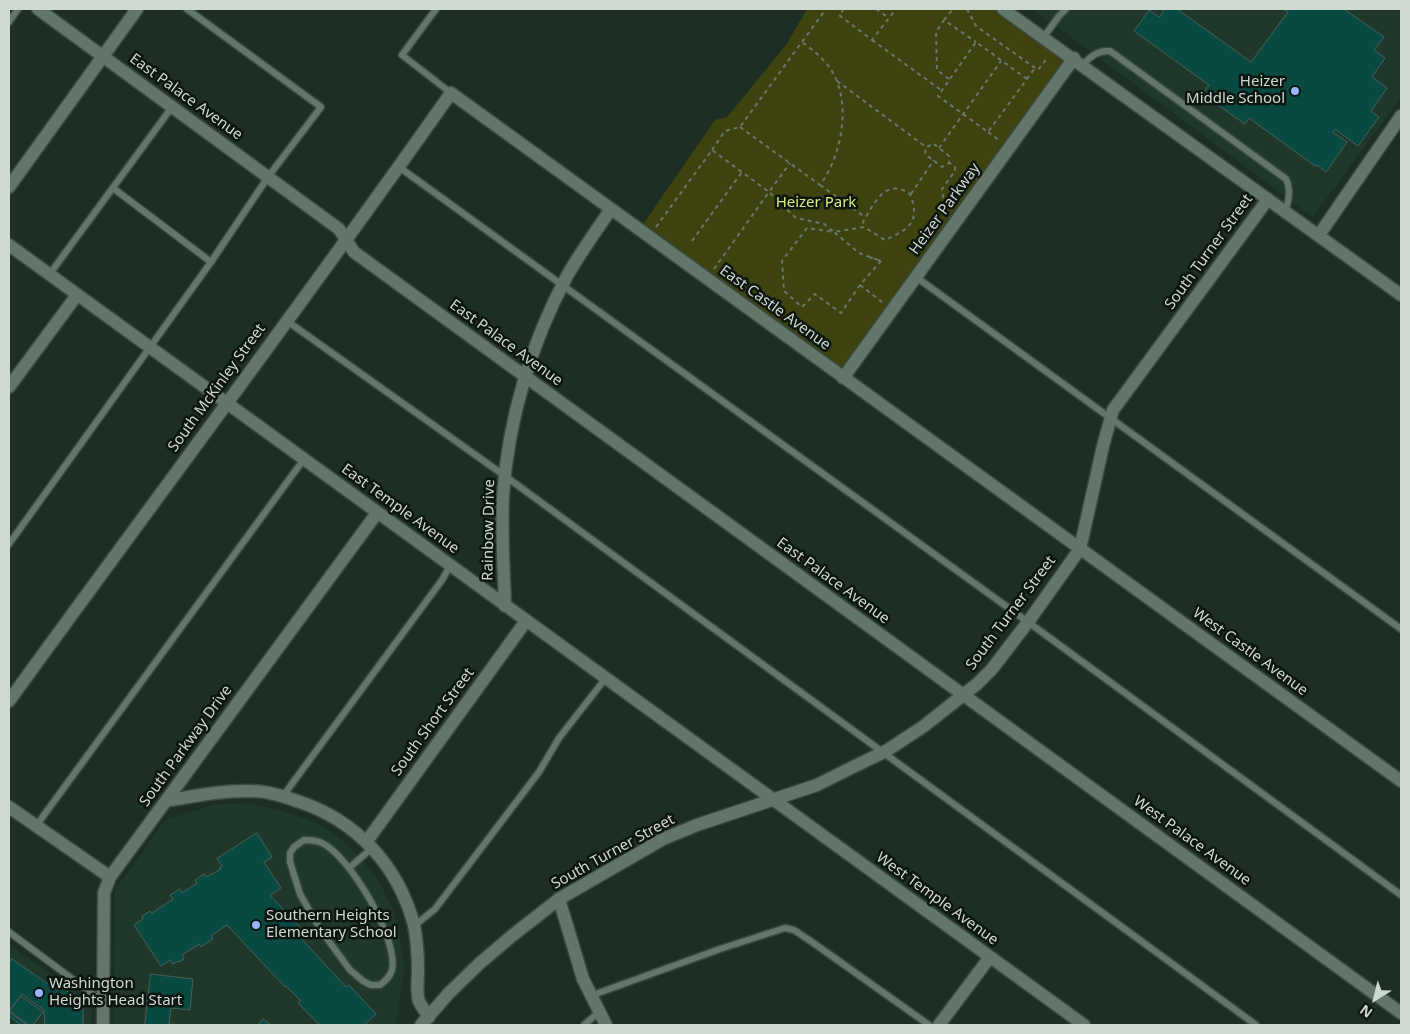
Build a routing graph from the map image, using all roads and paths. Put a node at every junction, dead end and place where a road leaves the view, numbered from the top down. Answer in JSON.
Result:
{"nodes":[{"id":1,"x":18,"y":9,"type":"edge"},
{"id":2,"x":38,"y":9,"type":"edge"},
{"id":3,"x":137,"y":9,"type":"edge"},
{"id":4,"x":187,"y":9,"type":"edge"},
{"id":5,"x":436,"y":9,"type":"edge"},
{"id":6,"x":826,"y":9,"type":"edge"},
{"id":7,"x":844,"y":9,"type":"edge"},
{"id":8,"x":876,"y":9,"type":"edge"},
{"id":9,"x":896,"y":9,"type":"edge"},
{"id":10,"x":953,"y":9,"type":"edge"},
{"id":11,"x":967,"y":9,"type":"edge"},
{"id":12,"x":1003,"y":9,"type":"edge"},
{"id":13,"x":1066,"y":9,"type":"edge"},
{"id":14,"x":889,"y":18,"type":"junction"},
{"id":15,"x":944,"y":20,"type":"junction"},
{"id":16,"x":9,"y":22,"type":"edge"},
{"id":17,"x":1043,"y":38,"type":"junction"},
{"id":18,"x":872,"y":40,"type":"junction"},
{"id":19,"x":802,"y":42,"type":"junction"},
{"id":20,"x":976,"y":42,"type":"junction"},
{"id":21,"x":102,"y":56,"type":"junction"},
{"id":22,"x":1001,"y":60,"type":"junction"},
{"id":23,"x":1052,"y":60,"type":"dead end"},
{"id":24,"x":1078,"y":62,"type":"junction"},
{"id":25,"x":1035,"y":68,"type":"junction"},
{"id":26,"x":950,"y":79,"type":"junction"},
{"id":27,"x":1027,"y":79,"type":"junction"},
{"id":28,"x":836,"y":81,"type":"junction"},
{"id":29,"x":941,"y":90,"type":"junction"},
{"id":30,"x":451,"y":93,"type":"junction"},
{"id":31,"x":172,"y":106,"type":"junction"},
{"id":32,"x":963,"y":114,"type":"junction"},
{"id":33,"x":1401,"y":116,"type":"edge"},
{"id":34,"x":740,"y":127,"type":"junction"},
{"id":35,"x":988,"y":132,"type":"junction"},
{"id":36,"x":1000,"y":141,"type":"dead end"},
{"id":37,"x":926,"y":147,"type":"junction"},
{"id":38,"x":939,"y":148,"type":"junction"},
{"id":39,"x":712,"y":150,"type":"junction"},
{"id":40,"x":934,"y":160,"type":"junction"},
{"id":41,"x":790,"y":163,"type":"junction"},
{"id":42,"x":949,"y":163,"type":"junction"},
{"id":43,"x":399,"y":167,"type":"junction"},
{"id":44,"x":742,"y":172,"type":"junction"},
{"id":45,"x":268,"y":177,"type":"junction"},
{"id":46,"x":820,"y":185,"type":"junction"},
{"id":47,"x":9,"y":188,"type":"edge"},
{"id":48,"x":113,"y":188,"type":"junction"},
{"id":49,"x":769,"y":192,"type":"junction"},
{"id":50,"x":910,"y":194,"type":"junction"},
{"id":51,"x":1268,"y":199,"type":"junction"},
{"id":52,"x":951,"y":208,"type":"dead end"},
{"id":53,"x":611,"y":210,"type":"junction"},
{"id":54,"x":1285,"y":212,"type":"junction"},
{"id":55,"x":866,"y":218,"type":"junction"},
{"id":56,"x":864,"y":227,"type":"junction"},
{"id":57,"x":834,"y":232,"type":"junction"},
{"id":58,"x":1319,"y":235,"type":"junction"},
{"id":59,"x":649,"y":237,"type":"junction"},
{"id":60,"x":347,"y":241,"type":"junction"},
{"id":61,"x":692,"y":241,"type":"dead end"},
{"id":62,"x":9,"y":245,"type":"edge"},
{"id":63,"x":868,"y":257,"type":"dead end"},
{"id":64,"x":881,"y":261,"type":"junction"},
{"id":65,"x":211,"y":262,"type":"junction"},
{"id":66,"x":49,"y":275,"type":"junction"},
{"id":67,"x":916,"y":276,"type":"junction"},
{"id":68,"x":707,"y":279,"type":"junction"},
{"id":69,"x":563,"y":285,"type":"junction"},
{"id":70,"x":860,"y":285,"type":"junction"},
{"id":71,"x":77,"y":295,"type":"junction"},
{"id":72,"x":1401,"y":295,"type":"edge"},
{"id":73,"x":892,"y":310,"type":"junction"},
{"id":74,"x":287,"y":321,"type":"junction"},
{"id":75,"x":150,"y":348,"type":"junction"},
{"id":76,"x":525,"y":377,"type":"junction"},
{"id":77,"x":843,"y":378,"type":"junction"},
{"id":78,"x":9,"y":387,"type":"edge"},
{"id":79,"x":226,"y":403,"type":"junction"},
{"id":80,"x":1110,"y":417,"type":"junction"},
{"id":81,"x":304,"y":460,"type":"junction"},
{"id":82,"x":506,"y":476,"type":"junction"},
{"id":83,"x":377,"y":513,"type":"junction"},
{"id":84,"x":9,"y":544,"type":"edge"},
{"id":85,"x":1080,"y":549,"type":"junction"},
{"id":86,"x":450,"y":566,"type":"junction"},
{"id":87,"x":504,"y":606,"type":"junction"},
{"id":88,"x":526,"y":621,"type":"junction"},
{"id":89,"x":1028,"y":622,"type":"junction"},
{"id":90,"x":1401,"y":630,"type":"edge"},
{"id":91,"x":605,"y":678,"type":"junction"},
{"id":92,"x":963,"y":695,"type":"junction"},
{"id":93,"x":9,"y":700,"type":"edge"},
{"id":94,"x":882,"y":753,"type":"junction"},
{"id":95,"x":1401,"y":780,"type":"edge"},
{"id":96,"x":283,"y":796,"type":"junction"},
{"id":97,"x":772,"y":799,"type":"junction"},
{"id":98,"x":166,"y":801,"type":"junction"},
{"id":99,"x":9,"y":807,"type":"edge"},
{"id":100,"x":36,"y":826,"type":"junction"},
{"id":101,"x":370,"y":845,"type":"junction"},
{"id":102,"x":349,"y":868,"type":"junction"},
{"id":103,"x":110,"y":877,"type":"junction"},
{"id":104,"x":1401,"y":895,"type":"edge"},
{"id":105,"x":559,"y":899,"type":"junction"},
{"id":106,"x":414,"y":926,"type":"junction"},
{"id":107,"x":9,"y":932,"type":"edge"},
{"id":108,"x":990,"y":957,"type":"junction"},
{"id":109,"x":590,"y":996,"type":"junction"},
{"id":110,"x":103,"y":1002,"type":"junction"},
{"id":111,"x":599,"y":1012,"type":"junction"},
{"id":112,"x":1401,"y":1013,"type":"edge"},
{"id":113,"x":425,"y":1021,"type":"edge"},
{"id":114,"x":103,"y":1025,"type":"edge"},
{"id":115,"x":584,"y":1025,"type":"edge"},
{"id":116,"x":606,"y":1025,"type":"edge"},
{"id":117,"x":929,"y":1025,"type":"edge"},
{"id":118,"x":938,"y":1025,"type":"edge"},
{"id":119,"x":1084,"y":1025,"type":"edge"},
{"id":120,"x":1256,"y":1025,"type":"edge"}],
"edges":[{"from":1,"to":16,"type":"lane"},
{"from":2,"to":21,"type":"street","name":"East Palace Avenue"},
{"from":3,"to":21,"type":"street"},
{"from":4,"to":45,"type":"lane"},
{"from":5,"to":30,"type":"lane"},
{"from":6,"to":19,"type":"path"},
{"from":7,"to":18,"type":"path"},
{"from":8,"to":14,"type":"path"},
{"from":9,"to":14,"type":"path"},
{"from":10,"to":15,"type":"path"},
{"from":11,"to":25,"type":"path"},
{"from":12,"to":17,"type":"street"},
{"from":13,"to":17,"type":"lane"},
{"from":14,"to":18,"type":"path"},
{"from":15,"to":20,"type":"path"},
{"from":15,"to":26,"type":"path"},
{"from":17,"to":24,"type":"street"},
{"from":18,"to":29,"type":"path"},
{"from":19,"to":28,"type":"path"},
{"from":19,"to":34,"type":"path"},
{"from":20,"to":22,"type":"path"},
{"from":20,"to":26,"type":"path"},
{"from":21,"to":31,"type":"street","name":"East Palace Avenue"},
{"from":21,"to":47,"type":"street"},
{"from":22,"to":27,"type":"path"},
{"from":22,"to":32,"type":"path"},
{"from":23,"to":25,"type":"path"},
{"from":24,"to":51,"type":"street"},
{"from":24,"to":54,"type":"lane"},
{"from":24,"to":67,"type":"street","name":"Heizer Parkway"},
{"from":25,"to":27,"type":"path"},
{"from":26,"to":29,"type":"path"},
{"from":27,"to":35,"type":"path"},
{"from":28,"to":37,"type":"path"},
{"from":28,"to":46,"type":"path"},
{"from":29,"to":32,"type":"path"},
{"from":30,"to":43,"type":"street","name":"South McKinley Street"},
{"from":30,"to":53,"type":"street","name":"East Castle Avenue"},
{"from":31,"to":45,"type":"street","name":"East Palace Avenue"},
{"from":31,"to":48,"type":"lane"},
{"from":32,"to":35,"type":"path"},
{"from":32,"to":38,"type":"path"},
{"from":33,"to":58,"type":"street"},
{"from":34,"to":39,"type":"path"},
{"from":34,"to":41,"type":"path"},
{"from":35,"to":36,"type":"path"},
{"from":37,"to":38,"type":"path"},
{"from":37,"to":40,"type":"path"},
{"from":38,"to":42,"type":"path"},
{"from":39,"to":44,"type":"path"},
{"from":39,"to":59,"type":"path"},
{"from":40,"to":42,"type":"path"},
{"from":40,"to":50,"type":"path"},
{"from":41,"to":46,"type":"path"},
{"from":41,"to":49,"type":"path"},
{"from":42,"to":52,"type":"path"},
{"from":43,"to":60,"type":"street","name":"South McKinley Street"},
{"from":43,"to":69,"type":"lane"},
{"from":44,"to":49,"type":"path"},
{"from":44,"to":61,"type":"path"},
{"from":45,"to":60,"type":"street","name":"East Palace Avenue"},
{"from":45,"to":65,"type":"lane"},
{"from":46,"to":55,"type":"path"},
{"from":48,"to":65,"type":"lane"},
{"from":48,"to":66,"type":"lane"},
{"from":49,"to":57,"type":"path"},
{"from":49,"to":68,"type":"path"},
{"from":50,"to":55,"type":"path"},
{"from":50,"to":56,"type":"path"},
{"from":51,"to":54,"type":"street"},
{"from":51,"to":80,"type":"street","name":"South Turner Street"},
{"from":53,"to":59,"type":"street","name":"East Castle Avenue"},
{"from":53,"to":69,"type":"street","name":"Rainbow Drive"},
{"from":54,"to":58,"type":"street"},
{"from":55,"to":56,"type":"path"},
{"from":56,"to":57,"type":"path"},
{"from":57,"to":64,"type":"path"},
{"from":57,"to":70,"type":"path"},
{"from":58,"to":72,"type":"street"},
{"from":59,"to":68,"type":"street","name":"East Castle Avenue"},
{"from":60,"to":74,"type":"street","name":"South McKinley Street"},
{"from":60,"to":76,"type":"street","name":"East Palace Avenue"},
{"from":62,"to":66,"type":"street","name":"East Temple Avenue"},
{"from":63,"to":64,"type":"path"},
{"from":64,"to":70,"type":"path"},
{"from":65,"to":75,"type":"lane"},
{"from":66,"to":71,"type":"street","name":"East Temple Avenue"},
{"from":67,"to":73,"type":"street","name":"Heizer Parkway"},
{"from":67,"to":80,"type":"lane"},
{"from":68,"to":77,"type":"street","name":"East Castle Avenue"},
{"from":69,"to":76,"type":"street","name":"Rainbow Drive"},
{"from":69,"to":89,"type":"lane"},
{"from":70,"to":73,"type":"path"},
{"from":71,"to":75,"type":"street","name":"East Temple Avenue"},
{"from":71,"to":78,"type":"street"},
{"from":73,"to":77,"type":"street","name":"Heizer Parkway"},
{"from":74,"to":79,"type":"street","name":"South McKinley Street"},
{"from":74,"to":82,"type":"lane"},
{"from":75,"to":79,"type":"street","name":"East Temple Avenue"},
{"from":75,"to":84,"type":"lane"},
{"from":76,"to":82,"type":"street","name":"Rainbow Drive"},
{"from":76,"to":92,"type":"street","name":"East Palace Avenue"},
{"from":77,"to":85,"type":"street","name":"East Castle Avenue"},
{"from":79,"to":81,"type":"street","name":"East Temple Avenue"},
{"from":79,"to":93,"type":"street","name":"South McKinley Street"},
{"from":80,"to":85,"type":"street","name":"South Turner Street"},
{"from":80,"to":90,"type":"lane"},
{"from":81,"to":83,"type":"street","name":"East Temple Avenue"},
{"from":81,"to":100,"type":"lane"},
{"from":82,"to":87,"type":"street","name":"Rainbow Drive"},
{"from":82,"to":94,"type":"lane"},
{"from":83,"to":86,"type":"street","name":"East Temple Avenue"},
{"from":83,"to":98,"type":"street","name":"South Parkway Drive"},
{"from":85,"to":89,"type":"street","name":"South Turner Street"},
{"from":85,"to":95,"type":"street","name":"West Castle Avenue"},
{"from":86,"to":87,"type":"street","name":"East Temple Avenue"},
{"from":86,"to":96,"type":"lane"},
{"from":87,"to":88,"type":"street","name":"East Temple Avenue"},
{"from":88,"to":91,"type":"street","name":"East Temple Avenue"},
{"from":88,"to":101,"type":"street","name":"South Short Street"},
{"from":89,"to":92,"type":"street","name":"South Turner Street"},
{"from":89,"to":104,"type":"lane"},
{"from":91,"to":97,"type":"street","name":"East Temple Avenue"},
{"from":91,"to":106,"type":"lane"},
{"from":92,"to":94,"type":"street","name":"South Turner Street"},
{"from":92,"to":112,"type":"street","name":"West Palace Avenue"},
{"from":94,"to":97,"type":"street","name":"South Turner Street"},
{"from":94,"to":120,"type":"lane"},
{"from":96,"to":98,"type":"street"},
{"from":96,"to":101,"type":"street"},
{"from":97,"to":105,"type":"street","name":"South Turner Street"},
{"from":97,"to":108,"type":"street","name":"West Temple Avenue"},
{"from":98,"to":103,"type":"street","name":"South Parkway Drive"},
{"from":99,"to":100,"type":"street"},
{"from":100,"to":103,"type":"street"},
{"from":101,"to":102,"type":"lane"},
{"from":101,"to":106,"type":"street"},
{"from":102,"to":102,"type":"lane"},
{"from":103,"to":110,"type":"street","name":"South Parkway Drive"},
{"from":105,"to":109,"type":"street"},
{"from":105,"to":113,"type":"street","name":"South Turner Street"},
{"from":106,"to":113,"type":"street"},
{"from":107,"to":110,"type":"lane"},
{"from":108,"to":118,"type":"street"},
{"from":108,"to":119,"type":"street","name":"West Temple Avenue"},
{"from":109,"to":111,"type":"street"},
{"from":109,"to":117,"type":"lane"},
{"from":110,"to":114,"type":"street","name":"South Parkway Drive"},
{"from":111,"to":115,"type":"lane"},
{"from":111,"to":116,"type":"street"}]}
